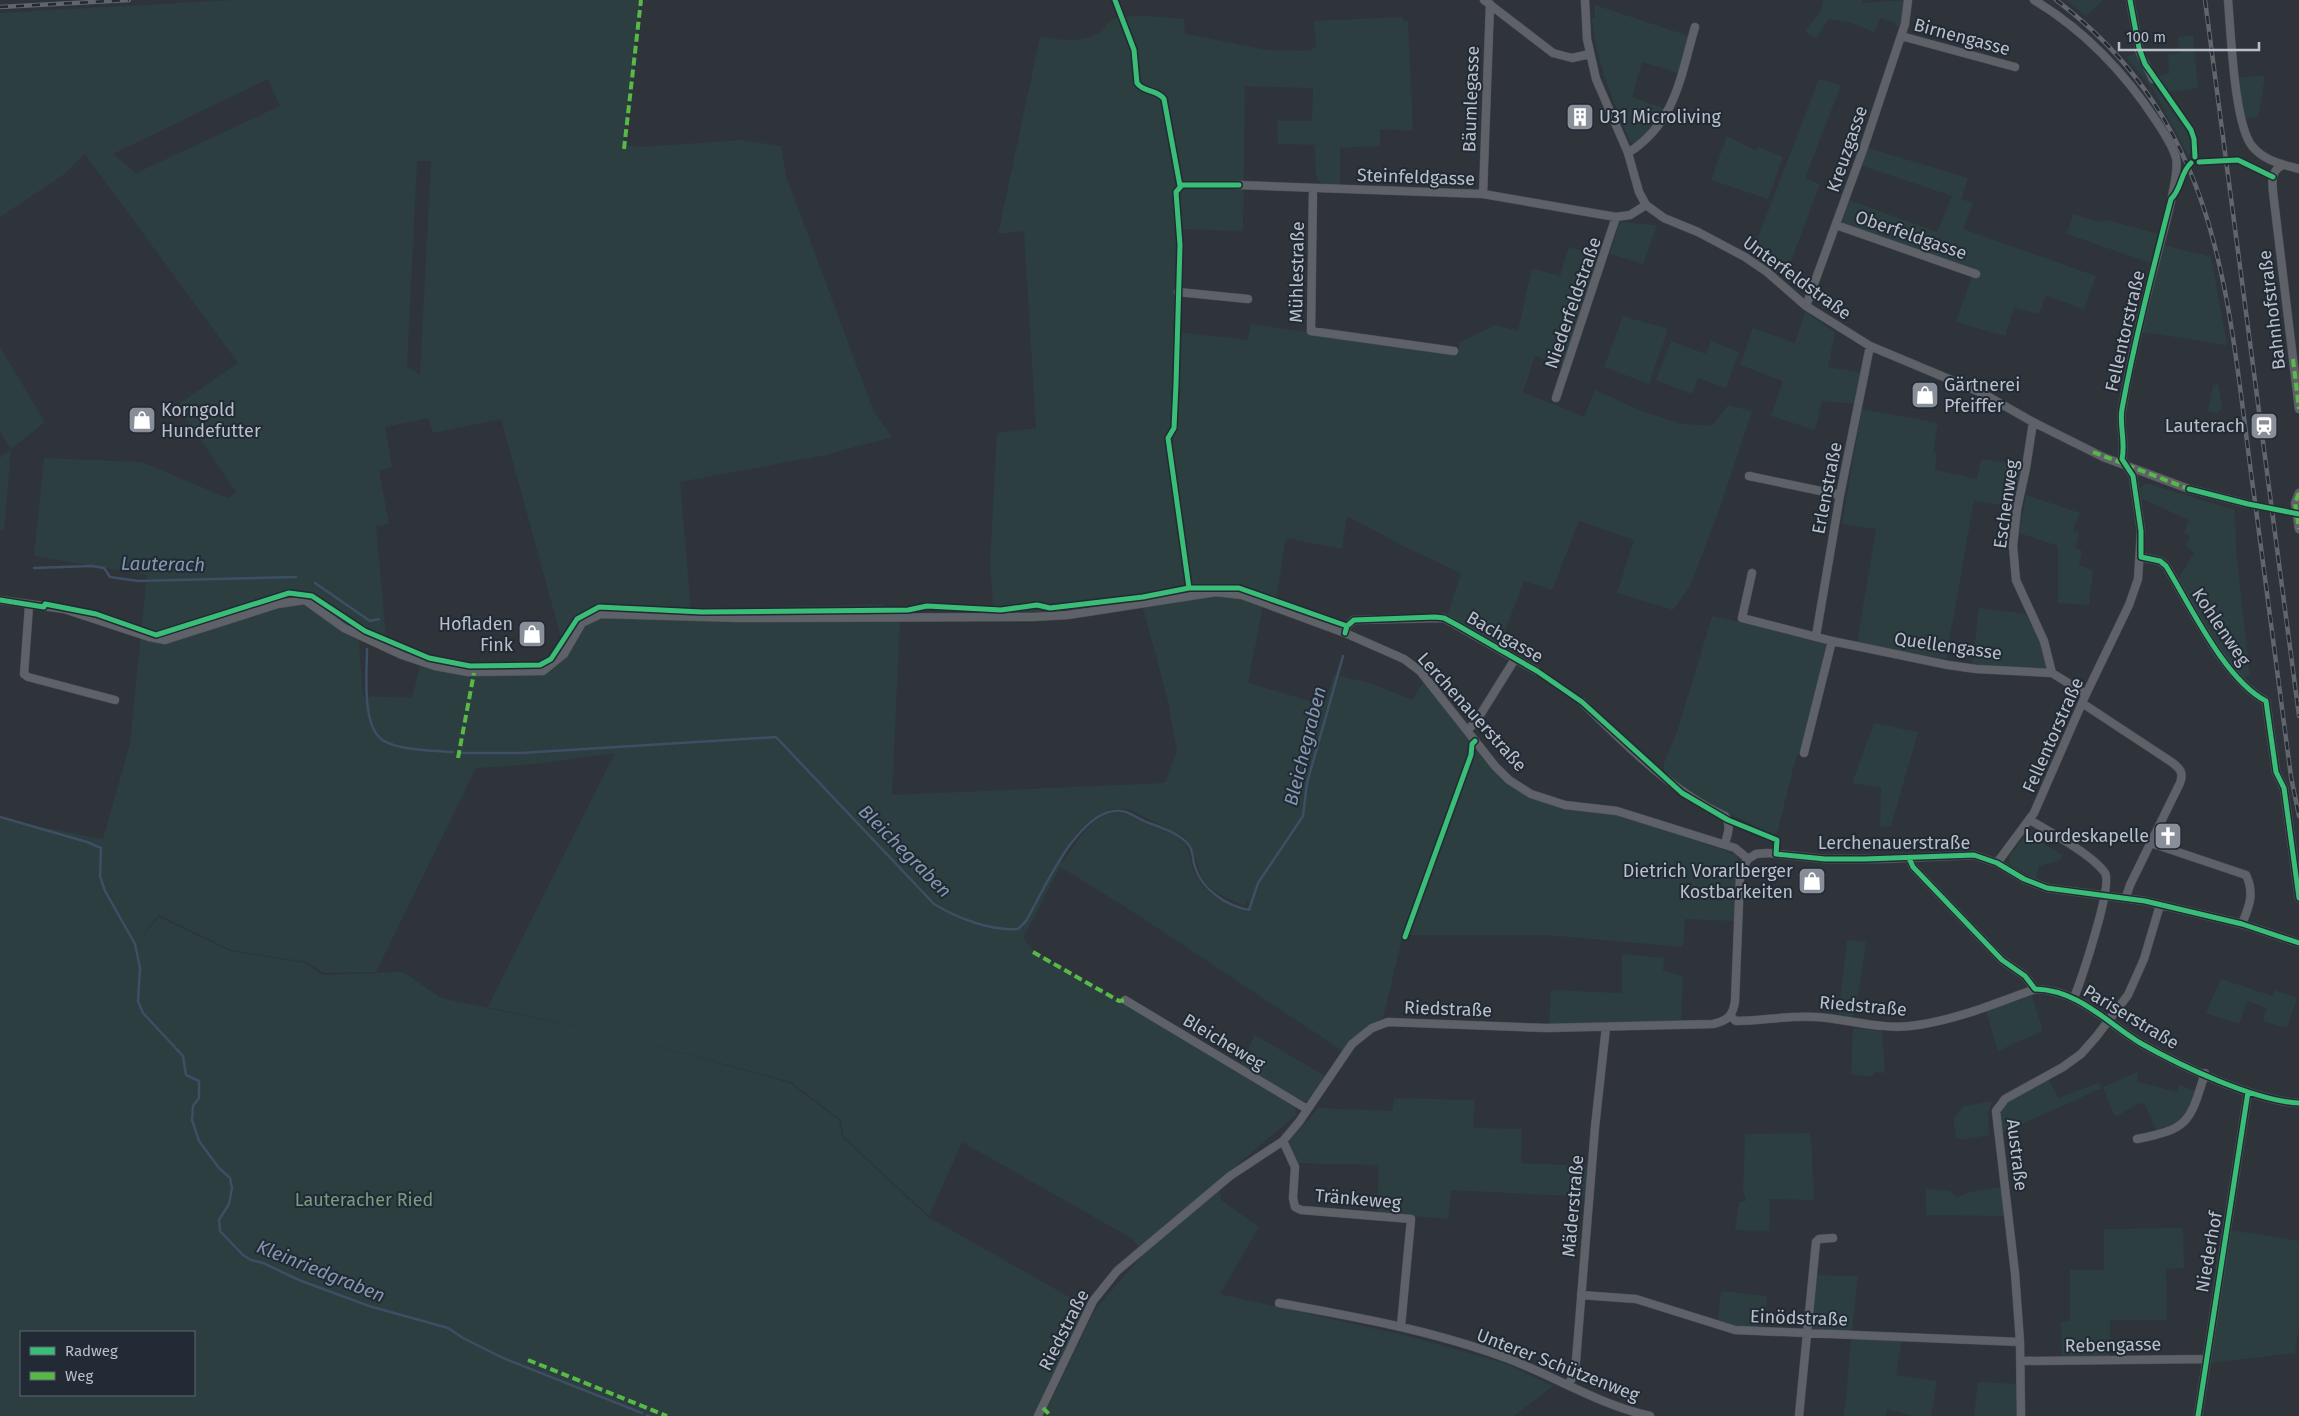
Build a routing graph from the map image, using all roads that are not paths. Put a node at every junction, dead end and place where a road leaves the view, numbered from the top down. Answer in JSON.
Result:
{"nodes":[{"id":1,"x":1585,"y":0,"type":"edge"},
{"id":2,"x":1908,"y":0,"type":"edge"},
{"id":3,"x":2034,"y":0,"type":"edge"},
{"id":4,"x":2130,"y":0,"type":"edge"},
{"id":5,"x":2228,"y":0,"type":"edge"},
{"id":6,"x":1487,"y":2,"type":"edge"},
{"id":7,"x":1695,"y":26,"type":"dead end"},
{"id":8,"x":1901,"y":36,"type":"junction"},
{"id":9,"x":1590,"y":54,"type":"junction"},
{"id":10,"x":2014,"y":67,"type":"dead end"},
{"id":11,"x":2154,"y":79,"type":"dead end"},
{"id":12,"x":1628,"y":153,"type":"junction"},
{"id":13,"x":2281,"y":166,"type":"junction"},
{"id":14,"x":2299,"y":169,"type":"edge"},
{"id":15,"x":1239,"y":185,"type":"dead end"},
{"id":16,"x":1313,"y":188,"type":"junction"},
{"id":17,"x":1483,"y":194,"type":"junction"},
{"id":18,"x":1646,"y":205,"type":"junction"},
{"id":19,"x":1616,"y":218,"type":"junction"},
{"id":20,"x":1836,"y":225,"type":"junction"},
{"id":21,"x":1976,"y":274,"type":"dead end"},
{"id":22,"x":1178,"y":292,"type":"dead end"},
{"id":23,"x":1248,"y":299,"type":"dead end"},
{"id":24,"x":1806,"y":306,"type":"junction"},
{"id":25,"x":1870,"y":346,"type":"junction"},
{"id":26,"x":1454,"y":351,"type":"dead end"},
{"id":27,"x":1556,"y":398,"type":"dead end"},
{"id":28,"x":2299,"y":409,"type":"edge"},
{"id":29,"x":2033,"y":422,"type":"junction"},
{"id":30,"x":2127,"y":466,"type":"junction"},
{"id":31,"x":1749,"y":476,"type":"dead end"},
{"id":32,"x":2299,"y":493,"type":"edge"},
{"id":33,"x":1840,"y":495,"type":"junction"},
{"id":34,"x":2248,"y":504,"type":"tunnel mouth"},
{"id":35,"x":2299,"y":528,"type":"edge"},
{"id":36,"x":2141,"y":556,"type":"junction"},
{"id":37,"x":1752,"y":573,"type":"dead end"},
{"id":38,"x":0,"y":600,"type":"edge"},
{"id":39,"x":29,"y":606,"type":"junction"},
{"id":40,"x":1346,"y":633,"type":"junction"},
{"id":41,"x":1816,"y":636,"type":"junction"},
{"id":42,"x":1832,"y":640,"type":"junction"},
{"id":43,"x":1515,"y":659,"type":"junction"},
{"id":44,"x":1537,"y":671,"type":"dead end"},
{"id":45,"x":2052,"y":673,"type":"junction"},
{"id":46,"x":2086,"y":694,"type":"junction"},
{"id":47,"x":115,"y":700,"type":"dead end"},
{"id":48,"x":1582,"y":702,"type":"dead end"},
{"id":49,"x":2082,"y":703,"type":"junction"},
{"id":50,"x":1468,"y":730,"type":"junction"},
{"id":51,"x":1804,"y":753,"type":"dead end"},
{"id":52,"x":2030,"y":820,"type":"junction"},
{"id":53,"x":2151,"y":843,"type":"junction"},
{"id":54,"x":1725,"y":844,"type":"junction"},
{"id":55,"x":1909,"y":858,"type":"junction"},
{"id":56,"x":1748,"y":859,"type":"junction"},
{"id":57,"x":1998,"y":863,"type":"junction"},
{"id":58,"x":2104,"y":895,"type":"junction"},
{"id":59,"x":2126,"y":897,"type":"junction"},
{"id":60,"x":2299,"y":898,"type":"edge"},
{"id":61,"x":2160,"y":905,"type":"junction"},
{"id":62,"x":2242,"y":924,"type":"junction"},
{"id":63,"x":2299,"y":943,"type":"edge"},
{"id":64,"x":2035,"y":990,"type":"junction"},
{"id":65,"x":2074,"y":998,"type":"junction"},
{"id":66,"x":1125,"y":1000,"type":"dead end"},
{"id":67,"x":1730,"y":1016,"type":"junction"},
{"id":68,"x":2110,"y":1019,"type":"junction"},
{"id":69,"x":1606,"y":1027,"type":"junction"},
{"id":70,"x":2205,"y":1073,"type":"junction"},
{"id":71,"x":2248,"y":1092,"type":"junction"},
{"id":72,"x":2299,"y":1103,"type":"edge"},
{"id":73,"x":1307,"y":1109,"type":"junction"},
{"id":74,"x":2137,"y":1139,"type":"dead end"},
{"id":75,"x":1283,"y":1141,"type":"junction"},
{"id":76,"x":1833,"y":1238,"type":"dead end"},
{"id":77,"x":1581,"y":1296,"type":"junction"},
{"id":78,"x":1279,"y":1303,"type":"dead end"},
{"id":79,"x":1401,"y":1326,"type":"junction"},
{"id":80,"x":1808,"y":1334,"type":"junction"},
{"id":81,"x":2020,"y":1342,"type":"junction"},
{"id":82,"x":2206,"y":1359,"type":"junction"},
{"id":83,"x":2021,"y":1361,"type":"junction"},
{"id":84,"x":1568,"y":1385,"type":"junction"},
{"id":85,"x":1038,"y":1416,"type":"edge"},
{"id":86,"x":1650,"y":1416,"type":"edge"},
{"id":87,"x":1799,"y":1416,"type":"edge"},
{"id":88,"x":2021,"y":1416,"type":"edge"},
{"id":89,"x":2198,"y":1416,"type":"edge"}],
"edges":[{"from":1,"to":9,"type":"street"},
{"from":2,"to":8,"type":"street","name":"Kreuzgasse"},
{"from":3,"to":30,"type":"street","name":"Fellentorstraße"},
{"from":4,"to":11,"type":"street"},
{"from":5,"to":13,"type":"street"},
{"from":6,"to":9,"type":"street"},
{"from":6,"to":17,"type":"street","name":"Bäumlegasse"},
{"from":7,"to":12,"type":"street"},
{"from":8,"to":10,"type":"street","name":"Birnengasse"},
{"from":8,"to":20,"type":"street","name":"Kreuzgasse"},
{"from":9,"to":12,"type":"street"},
{"from":12,"to":18,"type":"street"},
{"from":13,"to":14,"type":"street"},
{"from":13,"to":28,"type":"street","name":"Bahnhofstraße"},
{"from":15,"to":16,"type":"street","name":"Steinfeldgasse"},
{"from":16,"to":17,"type":"street","name":"Steinfeldgasse"},
{"from":16,"to":26,"type":"street","name":"Mühlestraße"},
{"from":17,"to":19,"type":"street","name":"Steinfeldgasse"},
{"from":18,"to":19,"type":"street"},
{"from":18,"to":24,"type":"street","name":"Unterfeldstraße"},
{"from":19,"to":27,"type":"street","name":"Niederfeldstraße"},
{"from":20,"to":21,"type":"street","name":"Oberfeldgasse"},
{"from":20,"to":24,"type":"street","name":"Kreuzgasse"},
{"from":22,"to":23,"type":"street"},
{"from":24,"to":25,"type":"street","name":"Unterfeldstraße"},
{"from":25,"to":29,"type":"street","name":"Unterfeldstraße"},
{"from":25,"to":33,"type":"street","name":"Erlenstraße"},
{"from":29,"to":30,"type":"street","name":"Unterfeldstraße"},
{"from":29,"to":45,"type":"street","name":"Eschenweg"},
{"from":30,"to":34,"type":"street","name":"Unterfeldstraße"},
{"from":30,"to":36,"type":"street","name":"Fellentorstraße"},
{"from":31,"to":33,"type":"street"},
{"from":32,"to":35,"type":"street"},
{"from":33,"to":41,"type":"street","name":"Erlenstraße"},
{"from":36,"to":46,"type":"street","name":"Fellentorstraße"},
{"from":36,"to":60,"type":"street","name":"Kohlenweg"},
{"from":37,"to":41,"type":"street","name":"Quellengasse"},
{"from":38,"to":39,"type":"street","name":"Lerchenauerstraße"},
{"from":39,"to":40,"type":"street","name":"Lerchenauerstraße"},
{"from":39,"to":47,"type":"street"},
{"from":40,"to":43,"type":"street","name":"Bachgasse"},
{"from":40,"to":50,"type":"street","name":"Lerchenauerstraße"},
{"from":41,"to":42,"type":"street","name":"Quellengasse"},
{"from":42,"to":45,"type":"street","name":"Quellengasse"},
{"from":42,"to":51,"type":"street"},
{"from":43,"to":44,"type":"street","name":"Bachgasse"},
{"from":43,"to":50,"type":"street"},
{"from":45,"to":46,"type":"street","name":"Quellengasse"},
{"from":46,"to":49,"type":"street","name":"Fellentorstraße"},
{"from":48,"to":54,"type":"street"},
{"from":49,"to":52,"type":"street","name":"Fellentorstraße"},
{"from":49,"to":53,"type":"street"},
{"from":50,"to":54,"type":"street","name":"Lerchenauerstraße"},
{"from":52,"to":57,"type":"street","name":"Fellentorstraße"},
{"from":52,"to":58,"type":"street","name":"Fellentorstraße"},
{"from":53,"to":59,"type":"street"},
{"from":53,"to":62,"type":"street"},
{"from":54,"to":56,"type":"street","name":"Lerchenauerstraße"},
{"from":55,"to":56,"type":"street","name":"Lerchenauerstraße"},
{"from":55,"to":57,"type":"street","name":"Lerchenauerstraße"},
{"from":55,"to":64,"type":"street"},
{"from":56,"to":67,"type":"street"},
{"from":57,"to":58,"type":"street","name":"Lerchenauerstraße"},
{"from":58,"to":59,"type":"street","name":"Lerchenauerstraße"},
{"from":58,"to":65,"type":"street","name":"Pariserstraße"},
{"from":59,"to":61,"type":"street","name":"Lerchenauerstraße"},
{"from":61,"to":62,"type":"street","name":"Lerchenauerstraße"},
{"from":61,"to":68,"type":"street","name":"Austraße"},
{"from":62,"to":63,"type":"street","name":"Lerchenauerstraße"},
{"from":64,"to":65,"type":"street","name":"Pariserstraße"},
{"from":64,"to":67,"type":"street","name":"Riedstraße"},
{"from":65,"to":68,"type":"street","name":"Pariserstraße"},
{"from":66,"to":73,"type":"street","name":"Bleicheweg"},
{"from":67,"to":69,"type":"street","name":"Riedstraße"},
{"from":68,"to":70,"type":"street","name":"Pariserstraße"},
{"from":68,"to":81,"type":"street","name":"Austraße"},
{"from":69,"to":73,"type":"street","name":"Riedstraße"},
{"from":69,"to":77,"type":"street","name":"Mäderstraße"},
{"from":70,"to":71,"type":"street","name":"Pariserstraße"},
{"from":70,"to":74,"type":"street"},
{"from":71,"to":72,"type":"street","name":"Pariserstraße"},
{"from":71,"to":82,"type":"street","name":"Niederhof"},
{"from":73,"to":75,"type":"street","name":"Riedstraße"},
{"from":75,"to":79,"type":"street","name":"Tränkeweg"},
{"from":75,"to":85,"type":"street","name":"Riedstraße"},
{"from":76,"to":80,"type":"street"},
{"from":77,"to":80,"type":"street","name":"Einödstraße"},
{"from":77,"to":84,"type":"street","name":"Mäderstraße"},
{"from":78,"to":79,"type":"street","name":"Unterer Schützenweg"},
{"from":79,"to":84,"type":"street","name":"Unterer Schützenweg"},
{"from":80,"to":81,"type":"street","name":"Einödstraße"},
{"from":80,"to":87,"type":"street"},
{"from":81,"to":83,"type":"street","name":"Austraße"},
{"from":82,"to":83,"type":"street","name":"Rebengasse"},
{"from":82,"to":89,"type":"street","name":"Niederhof"},
{"from":83,"to":88,"type":"street","name":"Austraße"},
{"from":84,"to":86,"type":"street","name":"Unterer Schützenweg"}]}
